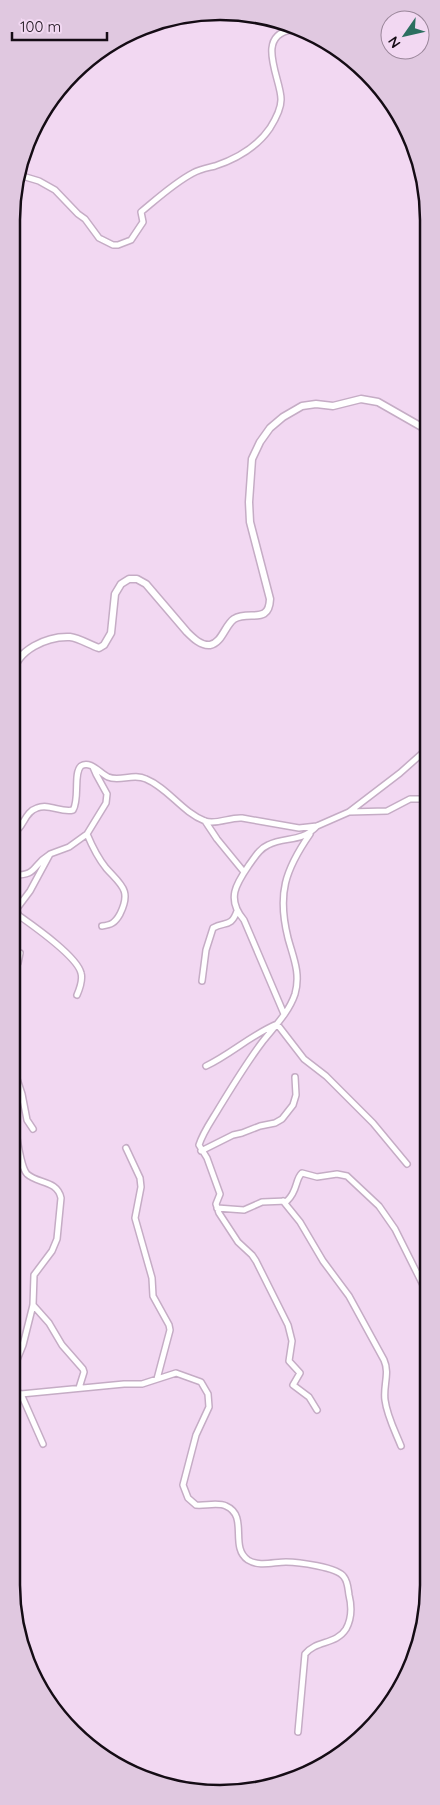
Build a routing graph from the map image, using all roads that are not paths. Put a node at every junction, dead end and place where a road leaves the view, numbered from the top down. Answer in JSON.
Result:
{"nodes":[{"id":1,"x":287,"y":32,"type":"edge"},
{"id":2,"x":25,"y":177,"type":"edge"},
{"id":3,"x":420,"y":426,"type":"edge"},
{"id":4,"x":21,"y":656,"type":"edge"},
{"id":5,"x":420,"y":755,"type":"edge"},
{"id":6,"x":93,"y":766,"type":"junction"},
{"id":7,"x":420,"y":799,"type":"edge"},
{"id":8,"x":349,"y":812,"type":"junction"},
{"id":9,"x":206,"y":821,"type":"junction"},
{"id":10,"x":20,"y":826,"type":"edge"},
{"id":11,"x":317,"y":826,"type":"junction"},
{"id":12,"x":87,"y":834,"type":"junction"},
{"id":13,"x":310,"y":834,"type":"junction"},
{"id":14,"x":50,"y":854,"type":"junction"},
{"id":15,"x":244,"y":872,"type":"junction"},
{"id":16,"x":20,"y":875,"type":"edge"},
{"id":17,"x":20,"y":906,"type":"edge"},
{"id":18,"x":237,"y":911,"type":"junction"},
{"id":19,"x":20,"y":917,"type":"edge"},
{"id":20,"x":102,"y":926,"type":"dead end"},
{"id":21,"x":202,"y":981,"type":"dead end"},
{"id":22,"x":77,"y":995,"type":"dead end"},
{"id":23,"x":284,"y":1014,"type":"junction"},
{"id":24,"x":277,"y":1024,"type":"junction"},
{"id":25,"x":206,"y":1066,"type":"dead end"},
{"id":26,"x":295,"y":1077,"type":"dead end"},
{"id":27,"x":20,"y":1088,"type":"edge"},
{"id":28,"x":33,"y":1129,"type":"dead end"},
{"id":29,"x":126,"y":1148,"type":"dead end"},
{"id":30,"x":201,"y":1151,"type":"junction"},
{"id":31,"x":20,"y":1152,"type":"edge"},
{"id":32,"x":407,"y":1164,"type":"dead end"},
{"id":33,"x":283,"y":1201,"type":"junction"},
{"id":34,"x":217,"y":1208,"type":"junction"},
{"id":35,"x":420,"y":1279,"type":"edge"},
{"id":36,"x":33,"y":1305,"type":"junction"},
{"id":37,"x":20,"y":1352,"type":"edge"},
{"id":38,"x":157,"y":1379,"type":"junction"},
{"id":39,"x":79,"y":1388,"type":"junction"},
{"id":40,"x":21,"y":1394,"type":"joint"},
{"id":41,"x":317,"y":1410,"type":"dead end"},
{"id":42,"x":43,"y":1444,"type":"dead end"},
{"id":43,"x":401,"y":1446,"type":"dead end"},
{"id":44,"x":298,"y":1732,"type":"dead end"}],
"edges":[{"from":1,"to":2,"type":"street"},
{"from":3,"to":4,"type":"street"},
{"from":5,"to":8,"type":"street"},
{"from":6,"to":9,"type":"street"},
{"from":6,"to":10,"type":"street"},
{"from":6,"to":12,"type":"street"},
{"from":7,"to":8,"type":"street"},
{"from":8,"to":11,"type":"street"},
{"from":9,"to":11,"type":"street"},
{"from":9,"to":15,"type":"street"},
{"from":11,"to":13,"type":"street"},
{"from":12,"to":14,"type":"street"},
{"from":12,"to":20,"type":"street"},
{"from":13,"to":15,"type":"street"},
{"from":13,"to":23,"type":"street"},
{"from":14,"to":16,"type":"street"},
{"from":14,"to":17,"type":"street"},
{"from":15,"to":18,"type":"street"},
{"from":18,"to":21,"type":"street"},
{"from":18,"to":23,"type":"street"},
{"from":19,"to":22,"type":"street"},
{"from":23,"to":24,"type":"street"},
{"from":24,"to":25,"type":"street"},
{"from":24,"to":30,"type":"street"},
{"from":24,"to":32,"type":"street"},
{"from":26,"to":30,"type":"street"},
{"from":27,"to":28,"type":"street"},
{"from":29,"to":38,"type":"street"},
{"from":30,"to":34,"type":"street"},
{"from":31,"to":36,"type":"street"},
{"from":33,"to":34,"type":"street"},
{"from":33,"to":35,"type":"street"},
{"from":33,"to":43,"type":"street"},
{"from":34,"to":41,"type":"street"},
{"from":36,"to":37,"type":"street"},
{"from":36,"to":39,"type":"street"},
{"from":38,"to":39,"type":"street"},
{"from":38,"to":44,"type":"street"},
{"from":39,"to":40,"type":"street"},
{"from":40,"to":42,"type":"street"}]}
